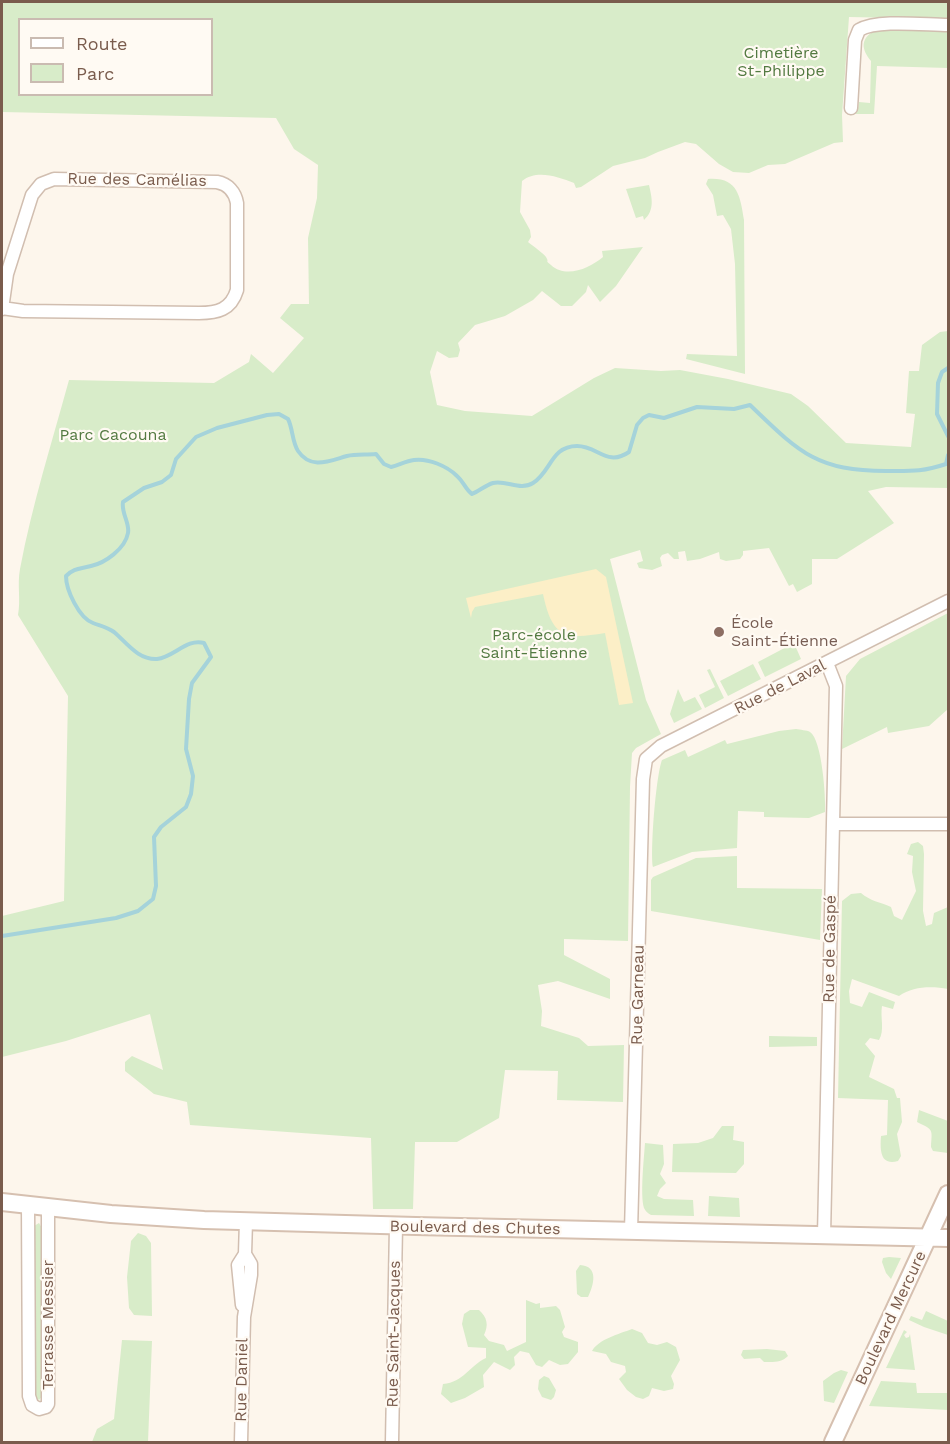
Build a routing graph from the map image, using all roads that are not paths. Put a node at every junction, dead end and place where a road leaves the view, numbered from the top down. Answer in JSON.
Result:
{"nodes":[{"id":1,"x":948,"y":25,"type":"edge"},
{"id":2,"x":851,"y":108,"type":"dead end"},
{"id":3,"x":2,"y":308,"type":"edge"},
{"id":4,"x":948,"y":602,"type":"edge"},
{"id":5,"x":827,"y":663,"type":"junction"},
{"id":6,"x":646,"y":759,"type":"joint"},
{"id":7,"x":833,"y":824,"type":"junction"},
{"id":8,"x":948,"y":825,"type":"edge"},
{"id":9,"x":948,"y":1194,"type":"edge"},
{"id":10,"x":2,"y":1202,"type":"edge"},
{"id":11,"x":28,"y":1205,"type":"junction"},
{"id":12,"x":48,"y":1207,"type":"junction"},
{"id":13,"x":246,"y":1221,"type":"junction"},
{"id":14,"x":396,"y":1226,"type":"junction"},
{"id":15,"x":631,"y":1231,"type":"junction"},
{"id":16,"x":824,"y":1235,"type":"junction"},
{"id":17,"x":928,"y":1237,"type":"junction"},
{"id":18,"x":948,"y":1238,"type":"edge"},
{"id":19,"x":241,"y":1443,"type":"edge"},
{"id":20,"x":392,"y":1443,"type":"edge"},
{"id":21,"x":833,"y":1443,"type":"edge"}],
"edges":[{"from":1,"to":2,"type":"street"},
{"from":3,"to":3,"type":"street","name":"Rue des Camélias"},
{"from":4,"to":5,"type":"street","name":"Rue de Laval"},
{"from":5,"to":6,"type":"street","name":"Rue de Laval"},
{"from":5,"to":7,"type":"street","name":"Rue de Gaspé"},
{"from":6,"to":15,"type":"street","name":"Rue Garneau"},
{"from":7,"to":8,"type":"street"},
{"from":7,"to":16,"type":"street","name":"Rue de Gaspé"},
{"from":9,"to":17,"type":"street","name":"Boulevard Mercure"},
{"from":10,"to":11,"type":"street","name":"Boulevard des Chutes"},
{"from":11,"to":12,"type":"street","name":"Boulevard des Chutes"},
{"from":11,"to":12,"type":"street","name":"Terrasse Messier"},
{"from":12,"to":13,"type":"street","name":"Boulevard des Chutes"},
{"from":13,"to":14,"type":"street","name":"Boulevard des Chutes"},
{"from":13,"to":19,"type":"street","name":"Rue Daniel"},
{"from":14,"to":15,"type":"street","name":"Boulevard des Chutes"},
{"from":14,"to":20,"type":"street","name":"Rue Saint-Jacques"},
{"from":15,"to":16,"type":"street","name":"Boulevard des Chutes"},
{"from":16,"to":17,"type":"street","name":"Boulevard des Chutes"},
{"from":17,"to":18,"type":"street","name":"Boulevard des Chutes"},
{"from":17,"to":21,"type":"street","name":"Boulevard Mercure"}]}
